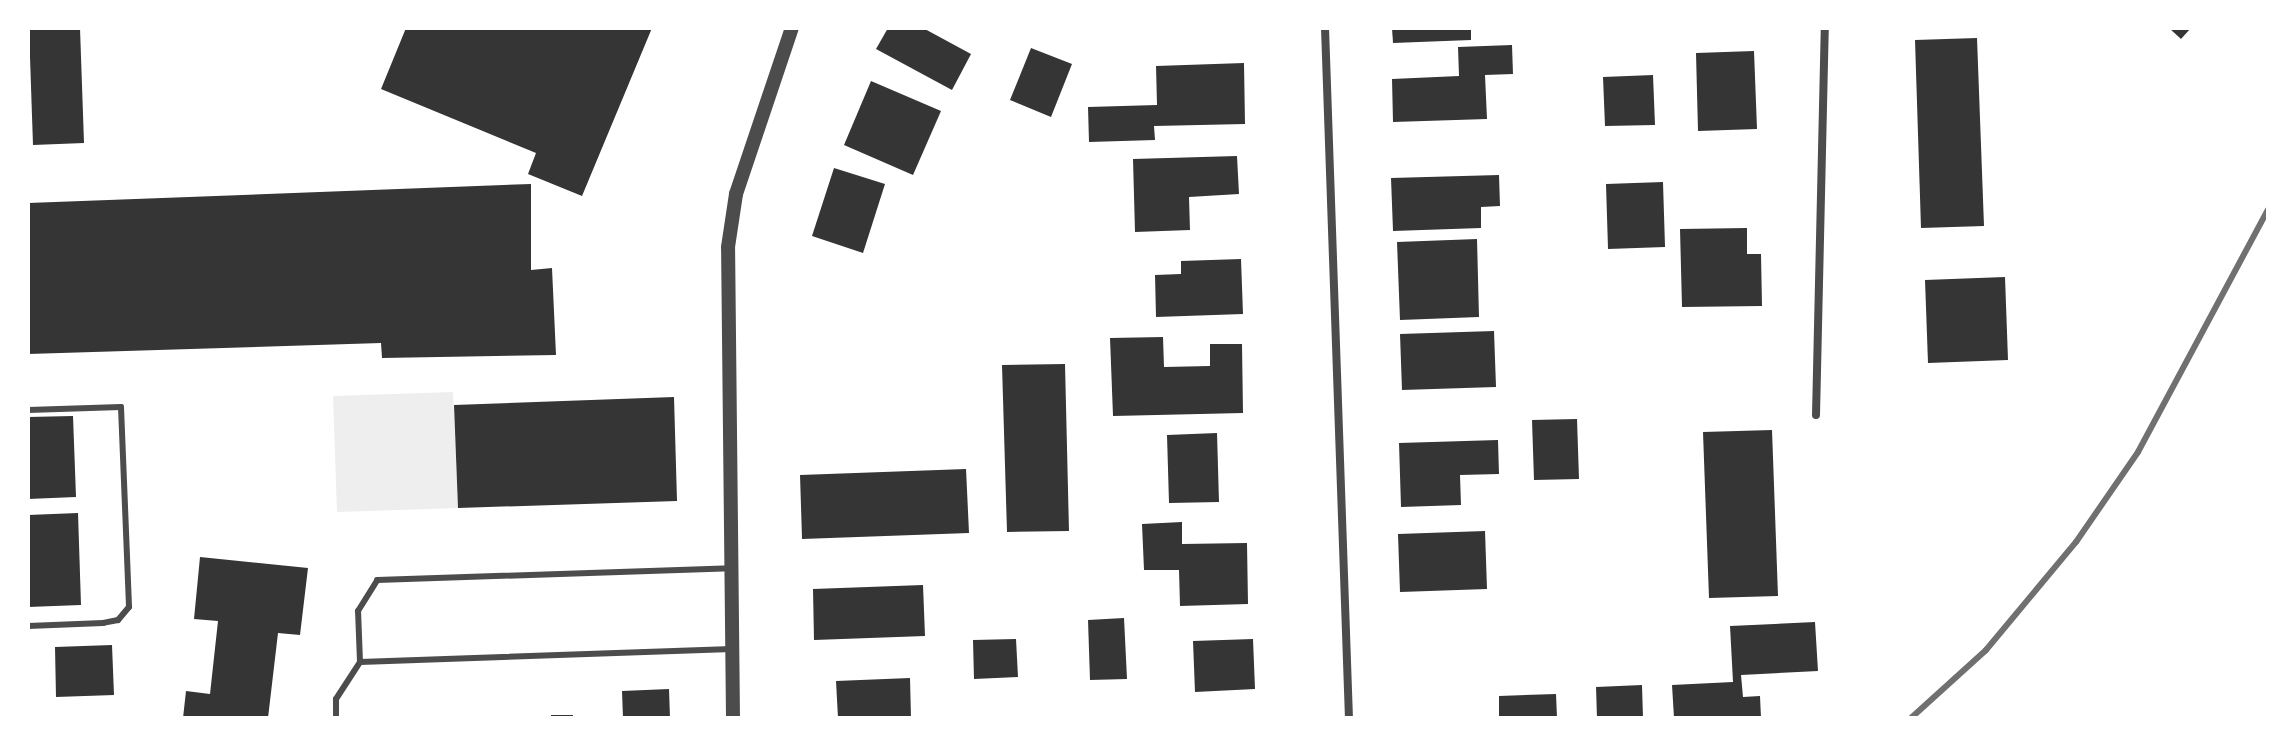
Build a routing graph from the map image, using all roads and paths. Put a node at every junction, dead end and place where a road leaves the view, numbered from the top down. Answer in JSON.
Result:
{"nodes":[{"id":1,"x":792,"y":28,"type":"edge"},
{"id":2,"x":1325,"y":28,"type":"edge"},
{"id":3,"x":1825,"y":28,"type":"edge"},
{"id":4,"x":28,"y":410,"type":"edge"},
{"id":5,"x":1816,"y":415,"type":"dead end"},
{"id":6,"x":731,"y":568,"type":"junction"},
{"id":7,"x":28,"y":626,"type":"edge"},
{"id":8,"x":732,"y":649,"type":"junction"},
{"id":9,"x":360,"y":662,"type":"junction"},
{"id":10,"x":336,"y":718,"type":"edge"},
{"id":11,"x":733,"y":718,"type":"edge"},
{"id":12,"x":1349,"y":718,"type":"edge"}],
"edges":[{"from":1,"to":6,"type":"street"},
{"from":2,"to":12,"type":"street"},
{"from":3,"to":5,"type":"street"},
{"from":4,"to":7,"type":"lane"},
{"from":6,"to":8,"type":"street"},
{"from":6,"to":9,"type":"lane"},
{"from":8,"to":9,"type":"lane"},
{"from":8,"to":11,"type":"street"},
{"from":9,"to":10,"type":"lane"}]}
